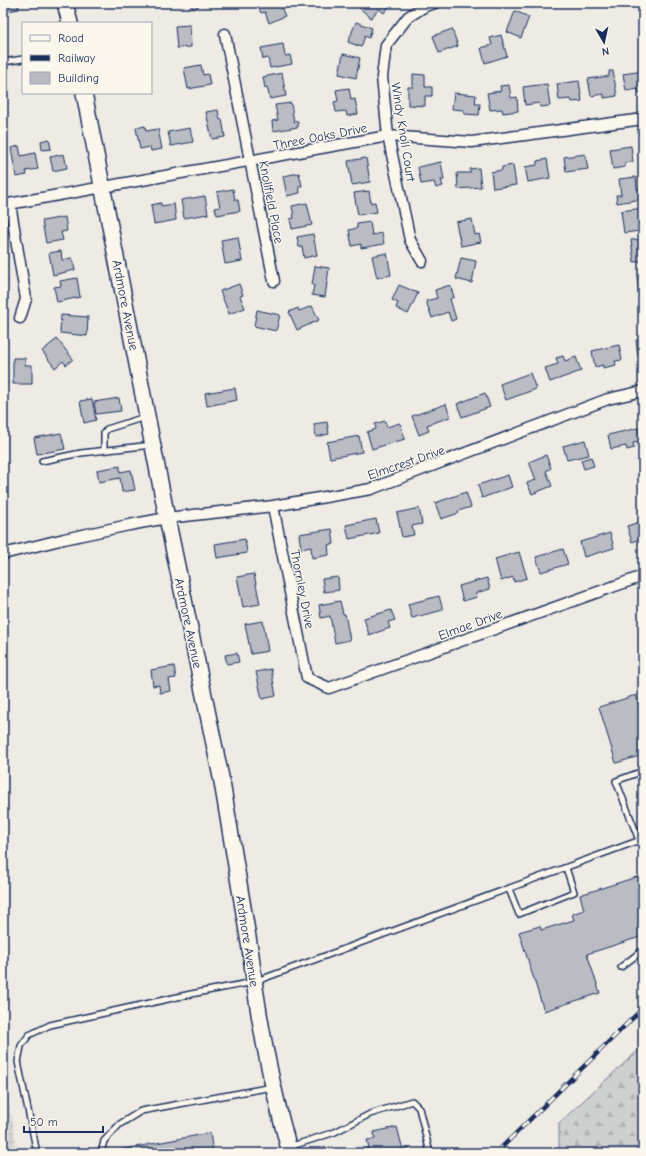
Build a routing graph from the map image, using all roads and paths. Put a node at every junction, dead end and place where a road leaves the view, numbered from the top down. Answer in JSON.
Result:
{"nodes":[{"id":1,"x":66,"y":3,"type":"edge"},
{"id":2,"x":435,"y":3,"type":"edge"},
{"id":3,"x":70,"y":22,"type":"edge"},
{"id":4,"x":225,"y":34,"type":"dead end"},
{"id":5,"x":22,"y":59,"type":"edge"},
{"id":6,"x":3,"y":62,"type":"edge"},
{"id":7,"x":84,"y":94,"type":"edge"},
{"id":8,"x":643,"y":119,"type":"edge"},
{"id":9,"x":388,"y":136,"type":"junction"},
{"id":10,"x":251,"y":162,"type":"junction"},
{"id":11,"x":103,"y":188,"type":"junction"},
{"id":12,"x":6,"y":205,"type":"edge"},
{"id":13,"x":422,"y":261,"type":"dead end"},
{"id":14,"x":274,"y":281,"type":"dead end"},
{"id":15,"x":20,"y":318,"type":"dead end"},
{"id":16,"x":643,"y":391,"type":"edge"},
{"id":17,"x":148,"y":416,"type":"junction"},
{"id":18,"x":153,"y":445,"type":"junction"},
{"id":19,"x":104,"y":450,"type":"junction"},
{"id":20,"x":42,"y":461,"type":"dead end"},
{"id":21,"x":273,"y":506,"type":"junction"},
{"id":22,"x":167,"y":518,"type":"junction"},
{"id":23,"x":3,"y":554,"type":"edge"},
{"id":24,"x":643,"y":576,"type":"edge"},
{"id":25,"x":307,"y":678,"type":"joint"},
{"id":26,"x":643,"y":771,"type":"edge"},
{"id":27,"x":641,"y":840,"type":"edge"},
{"id":28,"x":566,"y":868,"type":"junction"},
{"id":29,"x":508,"y":889,"type":"junction"},
{"id":30,"x":643,"y":950,"type":"edge"},
{"id":31,"x":621,"y":967,"type":"dead end"},
{"id":32,"x":254,"y":982,"type":"junction"},
{"id":33,"x":273,"y":1087,"type":"junction"},
{"id":34,"x":289,"y":1150,"type":"edge"},
{"id":35,"x":37,"y":1153,"type":"edge"},
{"id":36,"x":101,"y":1153,"type":"edge"},
{"id":37,"x":430,"y":1153,"type":"edge"}],
"edges":[{"from":1,"to":3,"type":"main road"},
{"from":2,"to":9,"type":"street","name":"Windy Knoll Court"},
{"from":4,"to":10,"type":"street","name":"Knollfield Place"},
{"from":5,"to":6,"type":"lane"},
{"from":7,"to":11,"type":"main road","name":"Ardmore Avenue"},
{"from":8,"to":9,"type":"street","name":"Three Oaks Drive"},
{"from":9,"to":10,"type":"street","name":"Three Oaks Drive"},
{"from":9,"to":13,"type":"street","name":"Windy Knoll Court"},
{"from":10,"to":11,"type":"street","name":"Three Oaks Drive"},
{"from":10,"to":14,"type":"street","name":"Knollfield Place"},
{"from":11,"to":12,"type":"street","name":"Three Oaks Drive"},
{"from":11,"to":17,"type":"main road","name":"Ardmore Avenue"},
{"from":12,"to":15,"type":"street"},
{"from":16,"to":21,"type":"street","name":"Elmcrest Drive"},
{"from":17,"to":18,"type":"main road","name":"Ardmore Avenue"},
{"from":17,"to":19,"type":"lane"},
{"from":18,"to":19,"type":"lane"},
{"from":18,"to":22,"type":"main road","name":"Ardmore Avenue"},
{"from":19,"to":20,"type":"lane"},
{"from":21,"to":22,"type":"street","name":"Elmcrest Drive"},
{"from":21,"to":25,"type":"street","name":"Thornley Drive"},
{"from":22,"to":23,"type":"street","name":"Elmcrest Drive"},
{"from":22,"to":32,"type":"main road","name":"Ardmore Avenue"},
{"from":24,"to":25,"type":"street","name":"Elmae Drive"},
{"from":26,"to":27,"type":"lane"},
{"from":27,"to":28,"type":"lane"},
{"from":28,"to":29,"type":"lane"},
{"from":28,"to":29,"type":"lane"},
{"from":29,"to":32,"type":"lane"},
{"from":30,"to":31,"type":"lane"},
{"from":32,"to":33,"type":"main road","name":"Ardmore Avenue"},
{"from":32,"to":35,"type":"lane"},
{"from":33,"to":34,"type":"main road","name":"Ardmore Avenue"},
{"from":33,"to":36,"type":"lane"},
{"from":34,"to":37,"type":"lane"}]}
